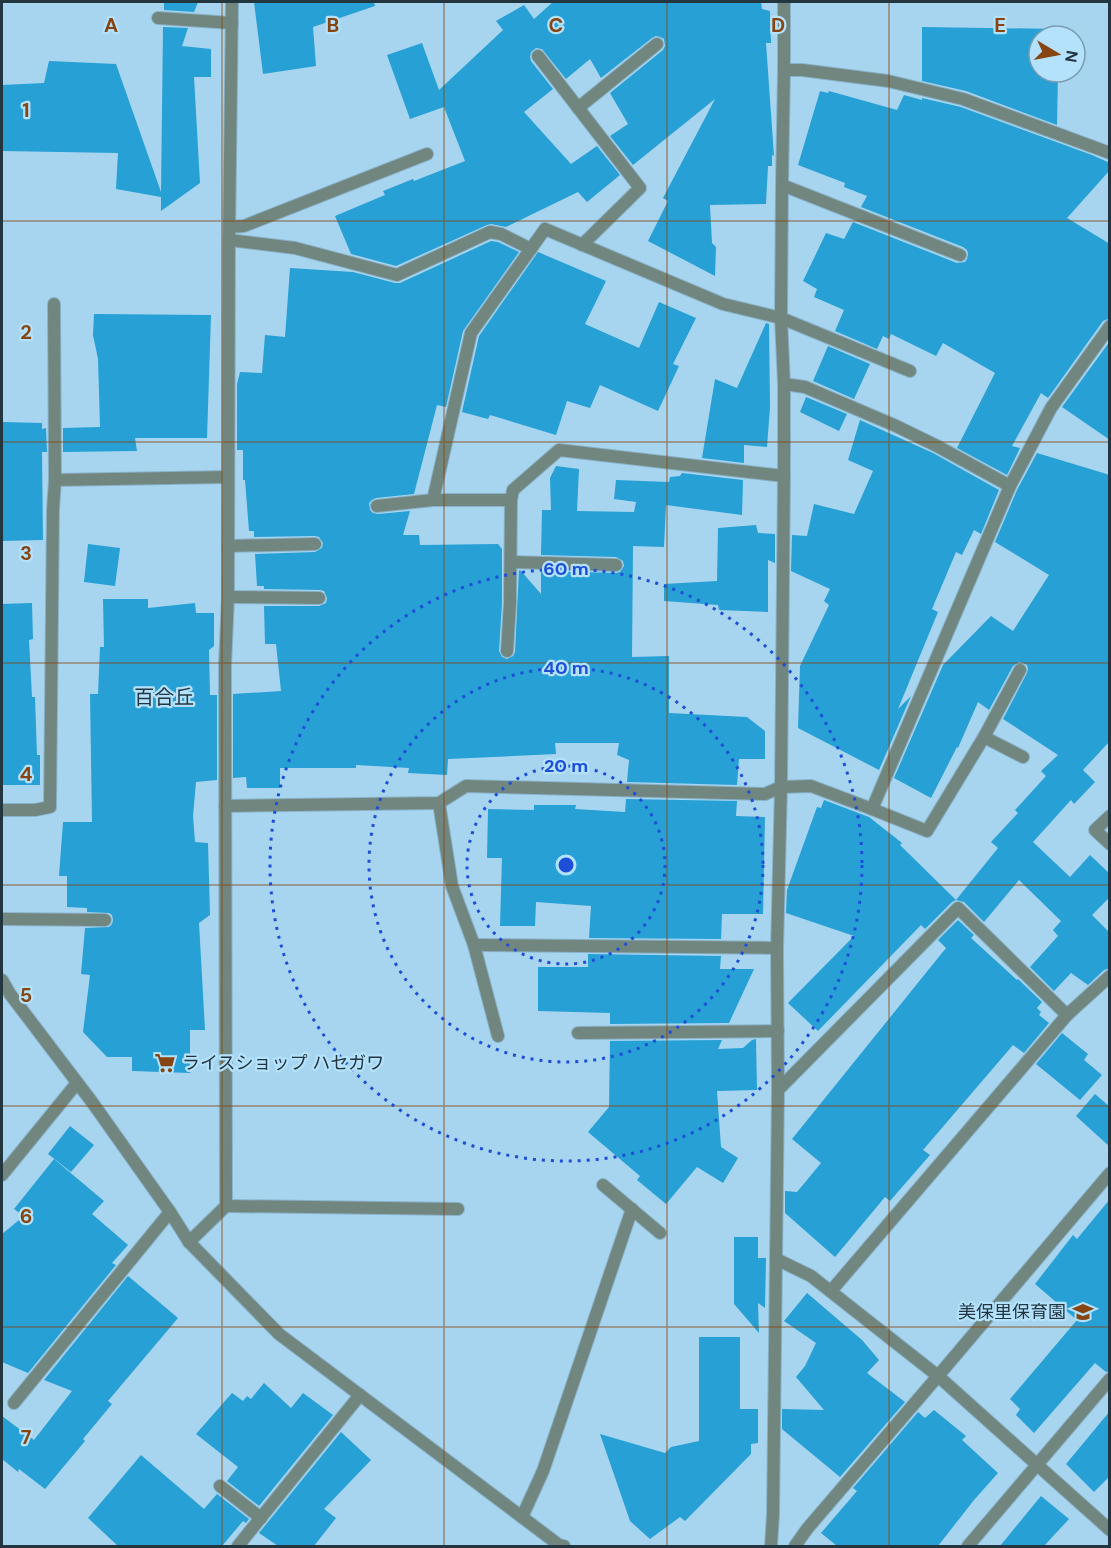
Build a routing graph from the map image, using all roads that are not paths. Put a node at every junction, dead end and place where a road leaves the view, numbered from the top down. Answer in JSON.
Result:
{"nodes":[{"id":1,"x":232,"y":2,"type":"edge"},
{"id":2,"x":784,"y":2,"type":"edge"},
{"id":3,"x":158,"y":18,"type":"dead end"},
{"id":4,"x":232,"y":23,"type":"junction"},
{"id":5,"x":657,"y":44,"type":"dead end"},
{"id":6,"x":538,"y":56,"type":"dead end"},
{"id":7,"x":784,"y":70,"type":"junction"},
{"id":8,"x":578,"y":108,"type":"junction"},
{"id":9,"x":1110,"y":153,"type":"edge"},
{"id":10,"x":427,"y":154,"type":"dead end"},
{"id":11,"x":782,"y":185,"type":"junction"},
{"id":12,"x":230,"y":227,"type":"junction"},
{"id":13,"x":229,"y":240,"type":"junction"},
{"id":14,"x":582,"y":245,"type":"junction"},
{"id":15,"x":531,"y":249,"type":"junction"},
{"id":16,"x":960,"y":255,"type":"dead end"},
{"id":17,"x":54,"y":304,"type":"dead end"},
{"id":18,"x":781,"y":318,"type":"junction"},
{"id":19,"x":1110,"y":326,"type":"edge"},
{"id":20,"x":910,"y":370,"type":"dead end"},
{"id":21,"x":784,"y":384,"type":"junction"},
{"id":22,"x":784,"y":476,"type":"junction"},
{"id":23,"x":228,"y":477,"type":"junction"},
{"id":24,"x":55,"y":480,"type":"junction"},
{"id":25,"x":1010,"y":486,"type":"junction"},
{"id":26,"x":433,"y":500,"type":"junction"},
{"id":27,"x":511,"y":500,"type":"junction"},
{"id":28,"x":377,"y":506,"type":"dead end"},
{"id":29,"x":315,"y":544,"type":"dead end"},
{"id":30,"x":228,"y":546,"type":"junction"},
{"id":31,"x":511,"y":562,"type":"junction"},
{"id":32,"x":616,"y":565,"type":"dead end"},
{"id":33,"x":228,"y":597,"type":"junction"},
{"id":34,"x":319,"y":598,"type":"dead end"},
{"id":35,"x":507,"y":651,"type":"dead end"},
{"id":36,"x":1020,"y":670,"type":"dead end"},
{"id":37,"x":984,"y":737,"type":"junction"},
{"id":38,"x":1023,"y":757,"type":"dead end"},
{"id":39,"x":781,"y":787,"type":"junction"},
{"id":40,"x":439,"y":803,"type":"junction"},
{"id":41,"x":225,"y":806,"type":"junction"},
{"id":42,"x":872,"y":809,"type":"junction"},
{"id":43,"x":2,"y":810,"type":"edge"},
{"id":44,"x":1110,"y":816,"type":"edge"},
{"id":45,"x":1110,"y":844,"type":"edge"},
{"id":46,"x":2,"y":919,"type":"edge"},
{"id":47,"x":105,"y":920,"type":"dead end"},
{"id":48,"x":474,"y":945,"type":"junction"},
{"id":49,"x":777,"y":948,"type":"junction"},
{"id":50,"x":1110,"y":976,"type":"edge"},
{"id":51,"x":2,"y":980,"type":"edge"},
{"id":52,"x":1067,"y":1015,"type":"junction"},
{"id":53,"x":778,"y":1031,"type":"junction"},
{"id":54,"x":578,"y":1033,"type":"dead end"},
{"id":55,"x":498,"y":1036,"type":"dead end"},
{"id":56,"x":77,"y":1083,"type":"junction"},
{"id":57,"x":778,"y":1090,"type":"junction"},
{"id":58,"x":1110,"y":1173,"type":"edge"},
{"id":59,"x":2,"y":1175,"type":"edge"},
{"id":60,"x":603,"y":1185,"type":"dead end"},
{"id":61,"x":226,"y":1206,"type":"junction"},
{"id":62,"x":458,"y":1209,"type":"dead end"},
{"id":63,"x":632,"y":1209,"type":"junction"},
{"id":64,"x":170,"y":1212,"type":"junction"},
{"id":65,"x":660,"y":1233,"type":"dead end"},
{"id":66,"x":189,"y":1242,"type":"junction"},
{"id":67,"x":776,"y":1259,"type":"junction"},
{"id":68,"x":831,"y":1292,"type":"junction"},
{"id":69,"x":938,"y":1376,"type":"junction"},
{"id":70,"x":1110,"y":1379,"type":"edge"},
{"id":71,"x":360,"y":1395,"type":"junction"},
{"id":72,"x":14,"y":1403,"type":"dead end"},
{"id":73,"x":1037,"y":1464,"type":"junction"},
{"id":74,"x":220,"y":1486,"type":"dead end"},
{"id":75,"x":522,"y":1517,"type":"junction"},
{"id":76,"x":261,"y":1518,"type":"junction"},
{"id":77,"x":1110,"y":1530,"type":"edge"},
{"id":78,"x":238,"y":1546,"type":"edge"},
{"id":79,"x":564,"y":1546,"type":"edge"},
{"id":80,"x":771,"y":1546,"type":"edge"},
{"id":81,"x":795,"y":1546,"type":"edge"},
{"id":82,"x":968,"y":1546,"type":"edge"}],
"edges":[{"from":1,"to":4,"type":"street"},
{"from":2,"to":7,"type":"street"},
{"from":3,"to":4,"type":"street"},
{"from":4,"to":12,"type":"street"},
{"from":5,"to":8,"type":"street"},
{"from":6,"to":8,"type":"street"},
{"from":7,"to":9,"type":"street"},
{"from":7,"to":11,"type":"street"},
{"from":8,"to":14,"type":"street"},
{"from":10,"to":12,"type":"street"},
{"from":11,"to":16,"type":"street"},
{"from":11,"to":18,"type":"street"},
{"from":12,"to":13,"type":"street"},
{"from":13,"to":15,"type":"street"},
{"from":13,"to":23,"type":"street"},
{"from":14,"to":15,"type":"street"},
{"from":14,"to":18,"type":"street"},
{"from":15,"to":26,"type":"street"},
{"from":17,"to":24,"type":"street"},
{"from":18,"to":20,"type":"street"},
{"from":18,"to":21,"type":"street"},
{"from":19,"to":25,"type":"street"},
{"from":21,"to":22,"type":"street"},
{"from":21,"to":25,"type":"street"},
{"from":22,"to":27,"type":"street"},
{"from":22,"to":39,"type":"street"},
{"from":23,"to":24,"type":"street"},
{"from":23,"to":30,"type":"street"},
{"from":24,"to":43,"type":"street"},
{"from":25,"to":42,"type":"street"},
{"from":26,"to":27,"type":"street"},
{"from":26,"to":28,"type":"street"},
{"from":27,"to":31,"type":"street"},
{"from":29,"to":30,"type":"street"},
{"from":30,"to":33,"type":"street"},
{"from":31,"to":32,"type":"street"},
{"from":31,"to":35,"type":"street"},
{"from":33,"to":34,"type":"street"},
{"from":33,"to":41,"type":"street"},
{"from":36,"to":37,"type":"street"},
{"from":37,"to":38,"type":"street"},
{"from":37,"to":42,"type":"street"},
{"from":39,"to":40,"type":"street"},
{"from":39,"to":42,"type":"street"},
{"from":39,"to":49,"type":"street"},
{"from":40,"to":41,"type":"street"},
{"from":40,"to":48,"type":"street"},
{"from":41,"to":61,"type":"street"},
{"from":44,"to":45,"type":"street"},
{"from":46,"to":47,"type":"street"},
{"from":48,"to":49,"type":"street"},
{"from":48,"to":55,"type":"street"},
{"from":49,"to":53,"type":"street"},
{"from":50,"to":52,"type":"street"},
{"from":51,"to":56,"type":"street"},
{"from":52,"to":57,"type":"street"},
{"from":52,"to":68,"type":"street"},
{"from":53,"to":54,"type":"street"},
{"from":53,"to":57,"type":"street"},
{"from":56,"to":59,"type":"street"},
{"from":56,"to":64,"type":"street"},
{"from":57,"to":67,"type":"street"},
{"from":58,"to":69,"type":"street"},
{"from":60,"to":63,"type":"street"},
{"from":61,"to":62,"type":"street"},
{"from":61,"to":66,"type":"street"},
{"from":63,"to":65,"type":"street"},
{"from":63,"to":75,"type":"street"},
{"from":64,"to":66,"type":"street"},
{"from":64,"to":72,"type":"street"},
{"from":66,"to":71,"type":"street"},
{"from":67,"to":68,"type":"street"},
{"from":67,"to":80,"type":"street"},
{"from":68,"to":69,"type":"street"},
{"from":69,"to":73,"type":"street"},
{"from":69,"to":81,"type":"street"},
{"from":70,"to":73,"type":"street"},
{"from":71,"to":75,"type":"street"},
{"from":71,"to":76,"type":"street"},
{"from":73,"to":77,"type":"street"},
{"from":73,"to":82,"type":"street"},
{"from":74,"to":76,"type":"street"},
{"from":75,"to":79,"type":"street"},
{"from":76,"to":78,"type":"street"}]}
